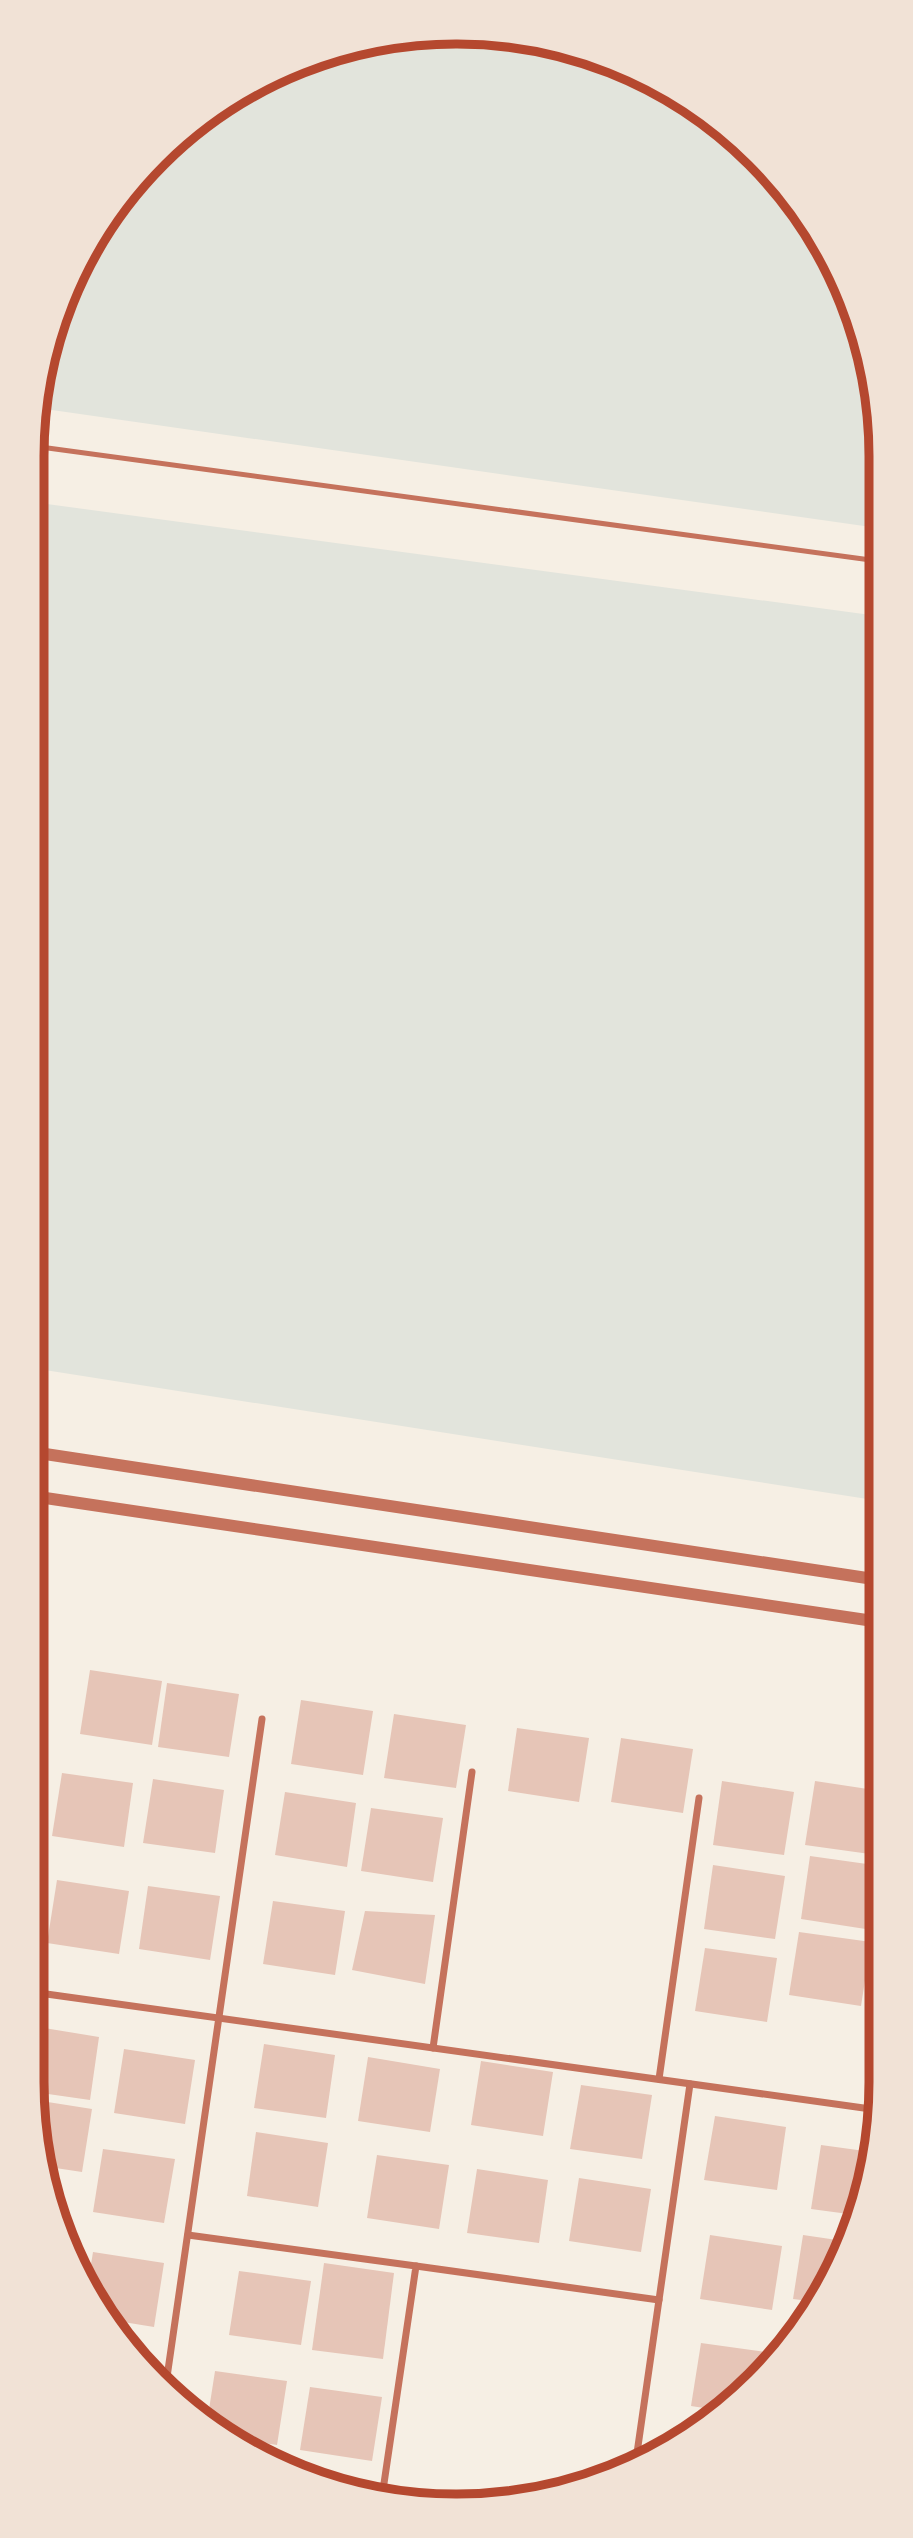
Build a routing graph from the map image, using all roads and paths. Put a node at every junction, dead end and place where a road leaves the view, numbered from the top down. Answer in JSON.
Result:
{"nodes":[{"id":1,"x":44,"y":448,"type":"edge"},
{"id":2,"x":869,"y":560,"type":"edge"},
{"id":3,"x":44,"y":1454,"type":"edge"},
{"id":4,"x":44,"y":1498,"type":"edge"},
{"id":5,"x":869,"y":1578,"type":"edge"},
{"id":6,"x":869,"y":1620,"type":"edge"},
{"id":7,"x":262,"y":1719,"type":"dead end"},
{"id":8,"x":472,"y":1772,"type":"dead end"},
{"id":9,"x":699,"y":1798,"type":"dead end"},
{"id":10,"x":44,"y":1994,"type":"edge"},
{"id":11,"x":218,"y":2018,"type":"junction"},
{"id":12,"x":433,"y":2048,"type":"junction"},
{"id":13,"x":659,"y":2079,"type":"junction"},
{"id":14,"x":690,"y":2084,"type":"junction"},
{"id":15,"x":868,"y":2109,"type":"edge"},
{"id":16,"x":188,"y":2235,"type":"junction"},
{"id":17,"x":416,"y":2266,"type":"junction"},
{"id":18,"x":659,"y":2300,"type":"junction"},
{"id":19,"x":167,"y":2375,"type":"edge"},
{"id":20,"x":637,"y":2453,"type":"edge"},
{"id":21,"x":383,"y":2487,"type":"edge"}],
"edges":[{"from":1,"to":2,"type":"lane"},
{"from":3,"to":5,"type":"street"},
{"from":4,"to":6,"type":"street"},
{"from":7,"to":11,"type":"street"},
{"from":8,"to":12,"type":"street"},
{"from":9,"to":13,"type":"street"},
{"from":10,"to":11,"type":"street"},
{"from":11,"to":12,"type":"street"},
{"from":11,"to":16,"type":"street"},
{"from":12,"to":13,"type":"street"},
{"from":13,"to":14,"type":"street"},
{"from":14,"to":15,"type":"street"},
{"from":14,"to":18,"type":"street"},
{"from":16,"to":17,"type":"street"},
{"from":16,"to":19,"type":"street"},
{"from":17,"to":18,"type":"street"},
{"from":17,"to":21,"type":"street"},
{"from":18,"to":20,"type":"street"}]}
